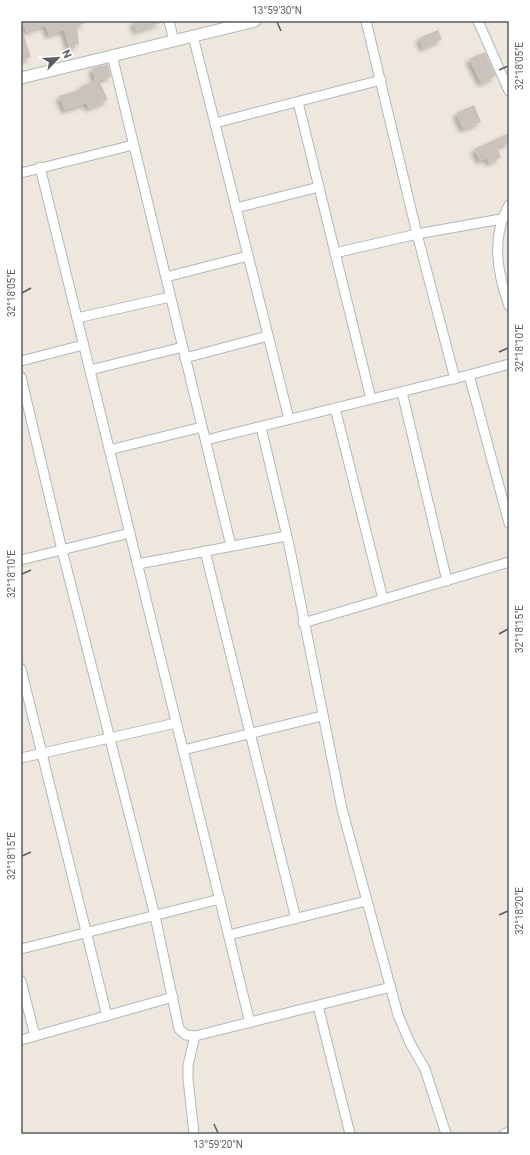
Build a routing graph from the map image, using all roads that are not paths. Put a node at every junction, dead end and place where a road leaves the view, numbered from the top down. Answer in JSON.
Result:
{"nodes":[{"id":1,"x":169,"y":21,"type":"edge"},
{"id":2,"x":255,"y":21,"type":"edge"},
{"id":3,"x":366,"y":21,"type":"edge"},
{"id":4,"x":478,"y":21,"type":"edge"},
{"id":5,"x":242,"y":23,"type":"edge"},
{"id":6,"x":193,"y":36,"type":"junction"},
{"id":7,"x":174,"y":41,"type":"junction"},
{"id":8,"x":112,"y":55,"type":"junction"},
{"id":9,"x":21,"y":78,"type":"edge"},
{"id":10,"x":381,"y":80,"type":"junction"},
{"id":11,"x":509,"y":91,"type":"edge"},
{"id":12,"x":298,"y":102,"type":"junction"},
{"id":13,"x":215,"y":123,"type":"junction"},
{"id":14,"x":133,"y":145,"type":"junction"},
{"id":15,"x":40,"y":168,"type":"junction"},
{"id":16,"x":21,"y":173,"type":"edge"},
{"id":17,"x":319,"y":187,"type":"junction"},
{"id":18,"x":509,"y":205,"type":"edge"},
{"id":19,"x":236,"y":208,"type":"junction"},
{"id":20,"x":501,"y":219,"type":"junction"},
{"id":21,"x":417,"y":234,"type":"junction"},
{"id":22,"x":335,"y":253,"type":"junction"},
{"id":23,"x":248,"y":256,"type":"junction"},
{"id":24,"x":166,"y":277,"type":"junction"},
{"id":25,"x":170,"y":297,"type":"junction"},
{"id":26,"x":509,"y":306,"type":"edge"},
{"id":27,"x":77,"y":318,"type":"junction"},
{"id":28,"x":268,"y":336,"type":"junction"},
{"id":29,"x":83,"y":344,"type":"junction"},
{"id":30,"x":183,"y":347,"type":"junction"},
{"id":31,"x":186,"y":358,"type":"junction"},
{"id":32,"x":21,"y":362,"type":"edge"},
{"id":33,"x":509,"y":364,"type":"edge"},
{"id":34,"x":90,"y":370,"type":"junction"},
{"id":35,"x":469,"y":375,"type":"junction"},
{"id":36,"x":21,"y":377,"type":"edge"},
{"id":37,"x":455,"y":379,"type":"junction"},
{"id":38,"x":402,"y":392,"type":"junction"},
{"id":39,"x":371,"y":399,"type":"junction"},
{"id":40,"x":335,"y":408,"type":"junction"},
{"id":41,"x":289,"y":420,"type":"junction"},
{"id":42,"x":261,"y":427,"type":"junction"},
{"id":43,"x":202,"y":428,"type":"junction"},
{"id":44,"x":206,"y":440,"type":"junction"},
{"id":45,"x":109,"y":450,"type":"junction"},
{"id":46,"x":509,"y":523,"type":"edge"},
{"id":47,"x":130,"y":533,"type":"junction"},
{"id":48,"x":286,"y":536,"type":"junction"},
{"id":49,"x":232,"y":546,"type":"junction"},
{"id":50,"x":62,"y":550,"type":"junction"},
{"id":51,"x":205,"y":552,"type":"junction"},
{"id":52,"x":21,"y":560,"type":"edge"},
{"id":53,"x":509,"y":562,"type":"edge"},
{"id":54,"x":138,"y":564,"type":"junction"},
{"id":55,"x":447,"y":581,"type":"junction"},
{"id":56,"x":383,"y":599,"type":"junction"},
{"id":57,"x":303,"y":623,"type":"junction"},
{"id":58,"x":21,"y":669,"type":"edge"},
{"id":59,"x":322,"y":716,"type":"junction"},
{"id":60,"x":176,"y":723,"type":"junction"},
{"id":61,"x":250,"y":734,"type":"junction"},
{"id":62,"x":110,"y":738,"type":"junction"},
{"id":63,"x":183,"y":750,"type":"junction"},
{"id":64,"x":42,"y":754,"type":"junction"},
{"id":65,"x":21,"y":758,"type":"edge"},
{"id":66,"x":220,"y":899,"type":"junction"},
{"id":67,"x":366,"y":901,"type":"junction"},
{"id":68,"x":155,"y":916,"type":"junction"},
{"id":69,"x":296,"y":919,"type":"junction"},
{"id":70,"x":86,"y":934,"type":"junction"},
{"id":71,"x":229,"y":936,"type":"junction"},
{"id":72,"x":21,"y":949,"type":"edge"},
{"id":73,"x":21,"y":981,"type":"edge"},
{"id":74,"x":391,"y":987,"type":"junction"},
{"id":75,"x":173,"y":997,"type":"junction"},
{"id":76,"x":318,"y":1006,"type":"junction"},
{"id":77,"x":107,"y":1016,"type":"junction"},
{"id":78,"x":250,"y":1023,"type":"junction"},
{"id":79,"x":35,"y":1036,"type":"junction"},
{"id":80,"x":195,"y":1036,"type":"junction"},
{"id":81,"x":21,"y":1040,"type":"edge"},
{"id":82,"x":509,"y":1132,"type":"edge"},
{"id":83,"x":194,"y":1134,"type":"edge"},
{"id":84,"x":350,"y":1134,"type":"edge"},
{"id":85,"x":446,"y":1134,"type":"edge"},
{"id":86,"x":504,"y":1134,"type":"edge"}],
"edges":[{"from":1,"to":7,"type":"street"},
{"from":2,"to":5,"type":"street"},
{"from":3,"to":10,"type":"street"},
{"from":4,"to":11,"type":"street"},
{"from":5,"to":6,"type":"street"},
{"from":6,"to":7,"type":"street"},
{"from":6,"to":13,"type":"street"},
{"from":7,"to":8,"type":"street"},
{"from":8,"to":9,"type":"street"},
{"from":8,"to":14,"type":"street"},
{"from":10,"to":12,"type":"street"},
{"from":10,"to":21,"type":"street"},
{"from":12,"to":13,"type":"street"},
{"from":12,"to":17,"type":"street"},
{"from":13,"to":19,"type":"street"},
{"from":14,"to":15,"type":"street"},
{"from":14,"to":24,"type":"street"},
{"from":15,"to":16,"type":"street"},
{"from":15,"to":27,"type":"street"},
{"from":17,"to":19,"type":"street"},
{"from":17,"to":22,"type":"street"},
{"from":18,"to":20,"type":"street"},
{"from":19,"to":23,"type":"street"},
{"from":20,"to":21,"type":"street"},
{"from":20,"to":26,"type":"street"},
{"from":21,"to":22,"type":"street"},
{"from":21,"to":37,"type":"street"},
{"from":22,"to":39,"type":"street"},
{"from":23,"to":24,"type":"street"},
{"from":23,"to":28,"type":"street"},
{"from":24,"to":25,"type":"street"},
{"from":25,"to":27,"type":"street"},
{"from":25,"to":30,"type":"street"},
{"from":27,"to":29,"type":"street"},
{"from":28,"to":31,"type":"street"},
{"from":28,"to":41,"type":"street"},
{"from":29,"to":32,"type":"street"},
{"from":29,"to":34,"type":"street"},
{"from":30,"to":31,"type":"street"},
{"from":30,"to":34,"type":"street"},
{"from":31,"to":43,"type":"street"},
{"from":33,"to":35,"type":"street"},
{"from":34,"to":45,"type":"street"},
{"from":35,"to":37,"type":"street"},
{"from":35,"to":46,"type":"street"},
{"from":36,"to":50,"type":"street"},
{"from":37,"to":38,"type":"street"},
{"from":38,"to":39,"type":"street"},
{"from":38,"to":55,"type":"street"},
{"from":39,"to":40,"type":"street"},
{"from":40,"to":41,"type":"street"},
{"from":40,"to":56,"type":"street"},
{"from":41,"to":42,"type":"street"},
{"from":42,"to":44,"type":"street"},
{"from":42,"to":48,"type":"street"},
{"from":43,"to":44,"type":"street"},
{"from":43,"to":45,"type":"street"},
{"from":44,"to":49,"type":"street"},
{"from":45,"to":47,"type":"street"},
{"from":47,"to":50,"type":"street"},
{"from":47,"to":54,"type":"street"},
{"from":48,"to":49,"type":"street"},
{"from":48,"to":57,"type":"street"},
{"from":49,"to":51,"type":"street"},
{"from":50,"to":52,"type":"street"},
{"from":50,"to":62,"type":"street"},
{"from":51,"to":54,"type":"street"},
{"from":51,"to":61,"type":"street"},
{"from":53,"to":55,"type":"street"},
{"from":54,"to":60,"type":"street"},
{"from":55,"to":56,"type":"street"},
{"from":56,"to":57,"type":"street"},
{"from":57,"to":59,"type":"street"},
{"from":58,"to":64,"type":"street"},
{"from":59,"to":61,"type":"street"},
{"from":59,"to":67,"type":"street"},
{"from":60,"to":62,"type":"street"},
{"from":60,"to":63,"type":"street"},
{"from":61,"to":63,"type":"street"},
{"from":61,"to":69,"type":"street"},
{"from":62,"to":64,"type":"street"},
{"from":62,"to":68,"type":"street"},
{"from":63,"to":66,"type":"street"},
{"from":64,"to":65,"type":"street"},
{"from":64,"to":70,"type":"street"},
{"from":66,"to":68,"type":"street"},
{"from":66,"to":71,"type":"street"},
{"from":67,"to":69,"type":"street"},
{"from":67,"to":74,"type":"street"},
{"from":68,"to":70,"type":"street"},
{"from":68,"to":75,"type":"street"},
{"from":69,"to":71,"type":"street"},
{"from":70,"to":72,"type":"street"},
{"from":70,"to":77,"type":"street"},
{"from":71,"to":78,"type":"street"},
{"from":73,"to":79,"type":"street"},
{"from":74,"to":76,"type":"street"},
{"from":74,"to":85,"type":"street"},
{"from":75,"to":77,"type":"street"},
{"from":75,"to":80,"type":"street"},
{"from":76,"to":78,"type":"street"},
{"from":76,"to":84,"type":"street"},
{"from":77,"to":79,"type":"street"},
{"from":78,"to":80,"type":"street"},
{"from":79,"to":81,"type":"street"},
{"from":80,"to":83,"type":"street"},
{"from":82,"to":86,"type":"street"}]}
